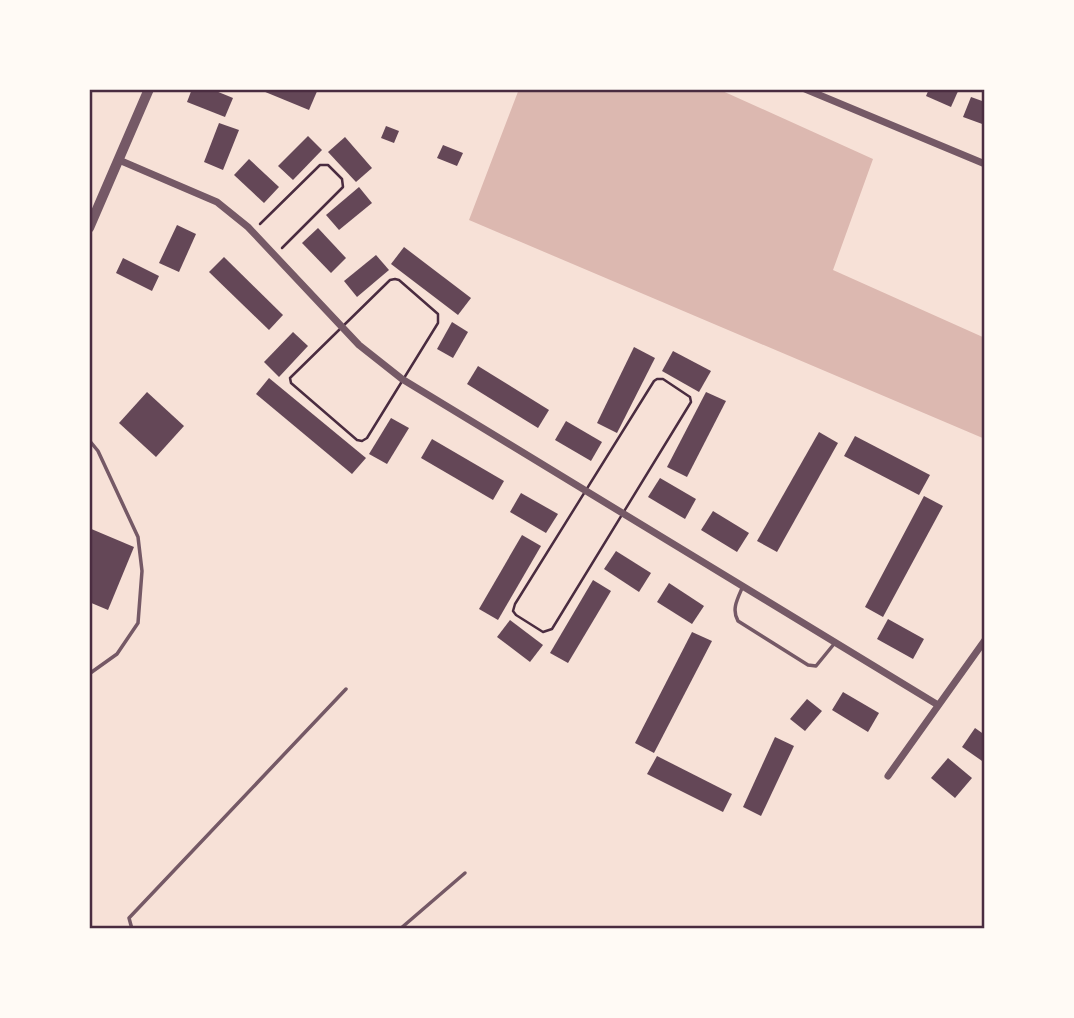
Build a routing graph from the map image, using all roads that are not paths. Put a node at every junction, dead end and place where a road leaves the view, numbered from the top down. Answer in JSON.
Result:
{"nodes":[{"id":1,"x":149,"y":89,"type":"edge"},
{"id":2,"x":805,"y":89,"type":"edge"},
{"id":3,"x":119,"y":160,"type":"junction"},
{"id":4,"x":985,"y":164,"type":"edge"},
{"id":5,"x":89,"y":228,"type":"edge"},
{"id":6,"x":89,"y":440,"type":"edge"},
{"id":7,"x":743,"y":586,"type":"junction"},
{"id":8,"x":985,"y":640,"type":"edge"},
{"id":9,"x":835,"y":643,"type":"junction"},
{"id":10,"x":89,"y":674,"type":"edge"},
{"id":11,"x":346,"y":689,"type":"dead end"},
{"id":12,"x":938,"y":705,"type":"junction"},
{"id":13,"x":888,"y":776,"type":"dead end"},
{"id":14,"x":465,"y":873,"type":"dead end"},
{"id":15,"x":131,"y":929,"type":"edge"},
{"id":16,"x":400,"y":929,"type":"edge"}],
"edges":[{"from":1,"to":3,"type":"street"},
{"from":2,"to":4,"type":"street"},
{"from":3,"to":5,"type":"street"},
{"from":3,"to":7,"type":"street"},
{"from":6,"to":10,"type":"lane"},
{"from":7,"to":9,"type":"street"},
{"from":7,"to":9,"type":"lane"},
{"from":8,"to":12,"type":"street"},
{"from":9,"to":12,"type":"street"},
{"from":11,"to":15,"type":"lane"},
{"from":12,"to":13,"type":"street"},
{"from":14,"to":16,"type":"lane"}]}
